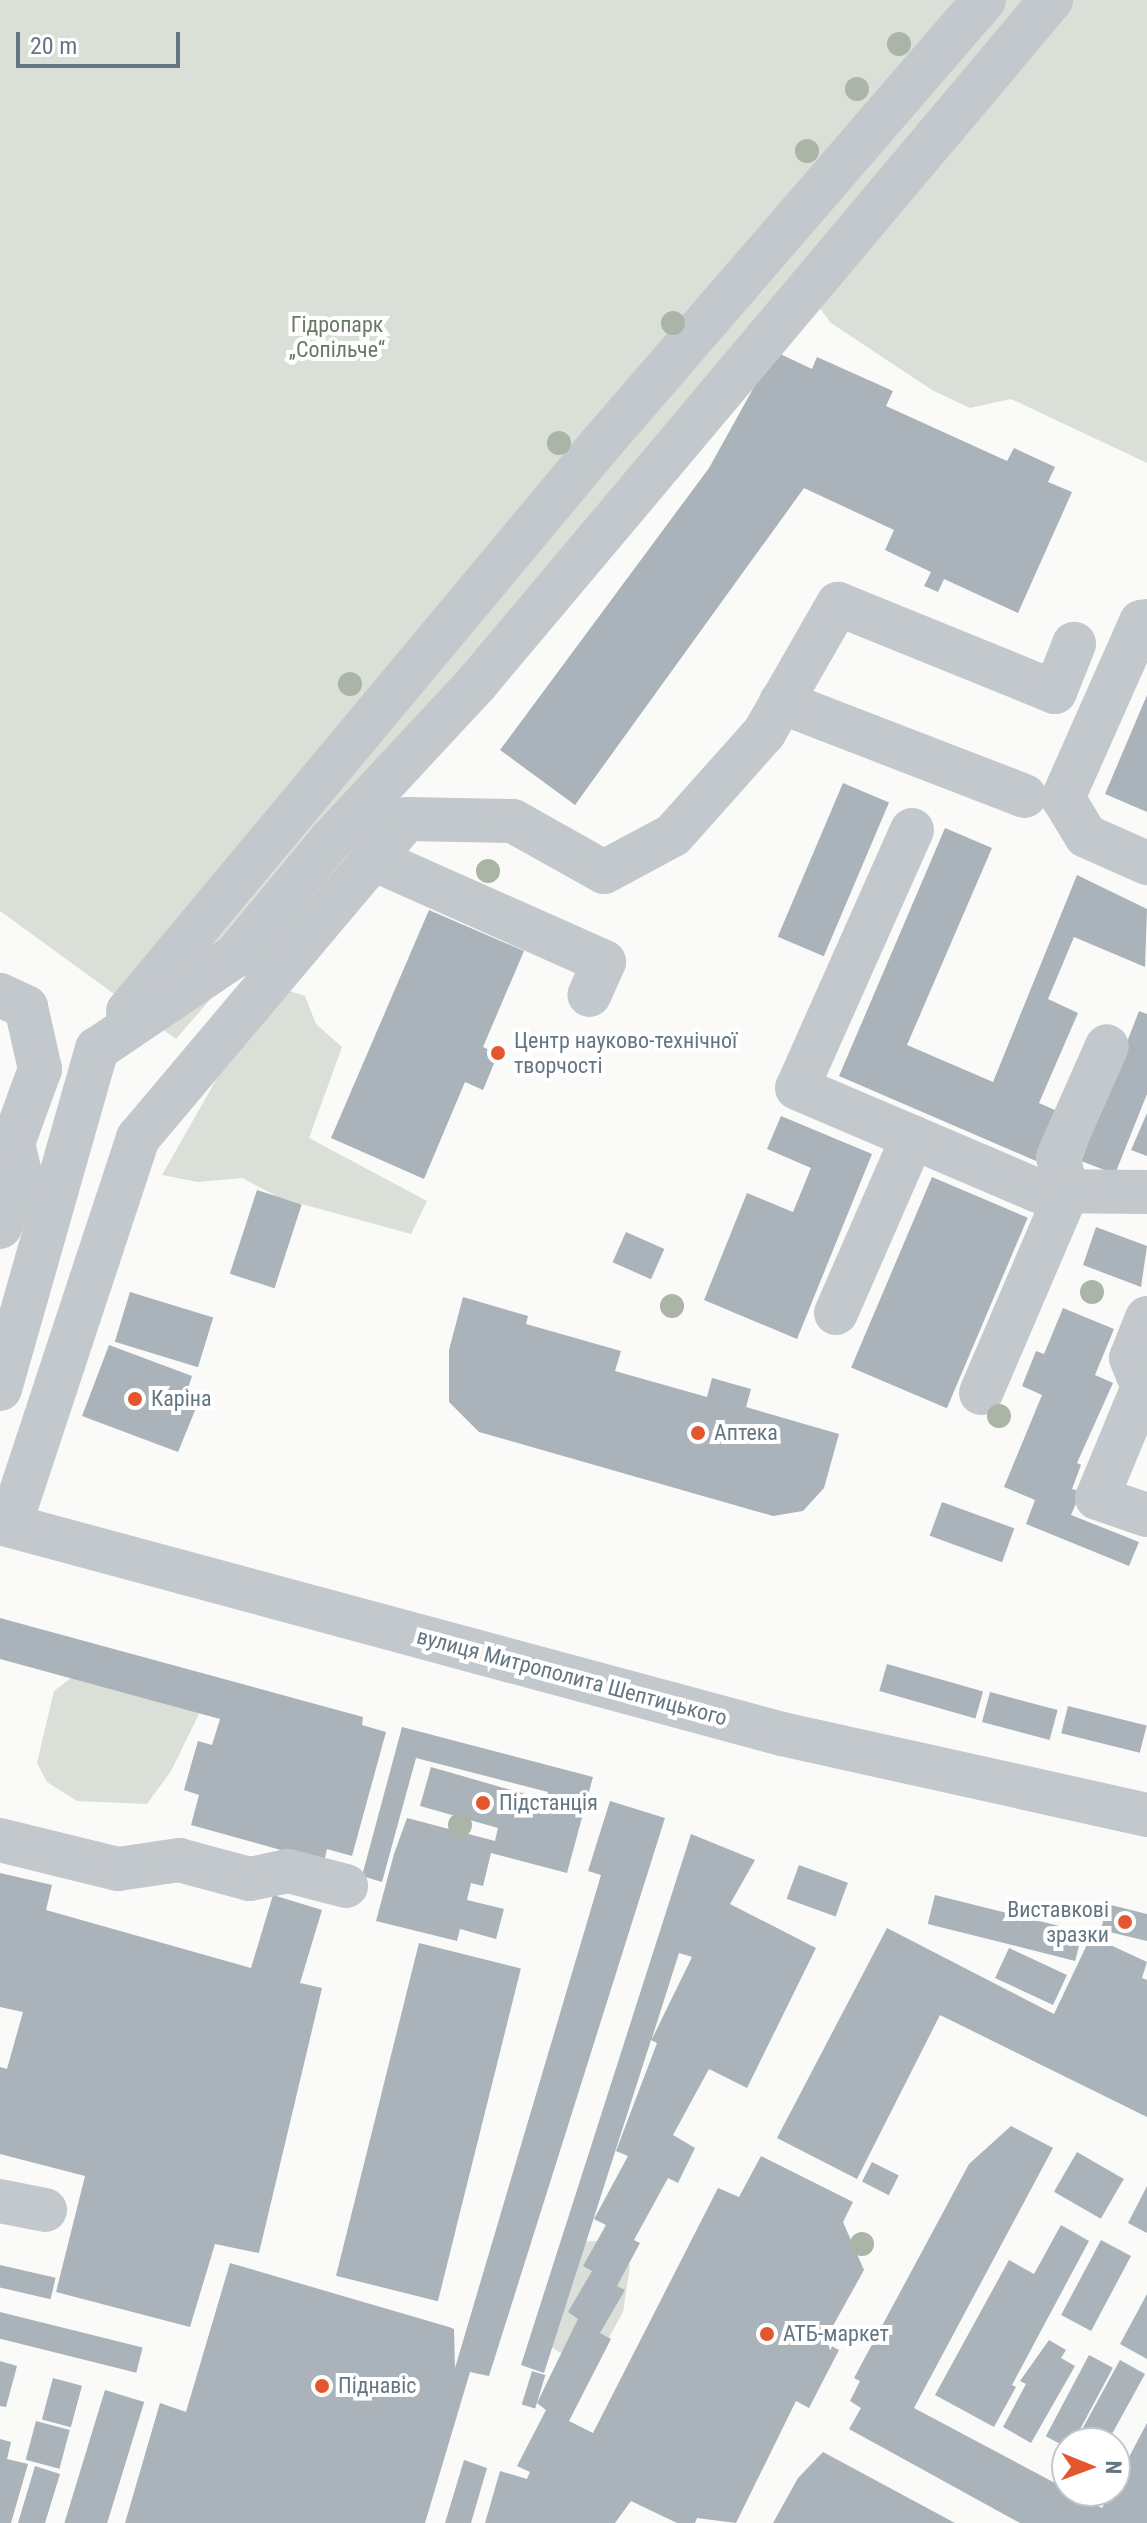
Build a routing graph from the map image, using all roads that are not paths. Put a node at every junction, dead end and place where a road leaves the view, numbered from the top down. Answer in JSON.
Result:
{"nodes":[{"id":1,"x":984,"y":0,"type":"edge"},
{"id":2,"x":1051,"y":0,"type":"edge"},
{"id":3,"x":1147,"y":621,"type":"edge"},
{"id":4,"x":1074,"y":644,"type":"dead end"},
{"id":5,"x":781,"y":702,"type":"junction"},
{"id":6,"x":1025,"y":796,"type":"dead end"},
{"id":7,"x":912,"y":830,"type":"dead end"},
{"id":8,"x":373,"y":859,"type":"junction"},
{"id":9,"x":1147,"y":863,"type":"edge"},
{"id":10,"x":0,"y":995,"type":"edge"},
{"id":11,"x":589,"y":995,"type":"dead end"},
{"id":12,"x":1107,"y":1046,"type":"dead end"},
{"id":13,"x":97,"y":1049,"type":"junction"},
{"id":14,"x":913,"y":1137,"type":"junction"},
{"id":15,"x":1067,"y":1192,"type":"junction"},
{"id":16,"x":1147,"y":1192,"type":"edge"},
{"id":17,"x":0,"y":1227,"type":"edge"},
{"id":18,"x":836,"y":1313,"type":"dead end"},
{"id":19,"x":1147,"y":1318,"type":"edge"},
{"id":20,"x":0,"y":1389,"type":"edge"},
{"id":21,"x":981,"y":1393,"type":"dead end"},
{"id":22,"x":1147,"y":1515,"type":"edge"},
{"id":23,"x":5,"y":1524,"type":"edge"},
{"id":24,"x":1147,"y":1815,"type":"edge"},
{"id":25,"x":0,"y":1840,"type":"edge"},
{"id":26,"x":346,"y":1886,"type":"dead end"},
{"id":27,"x":0,"y":2201,"type":"edge"},
{"id":28,"x":45,"y":2210,"type":"dead end"}],
"edges":[{"from":1,"to":13,"type":"street"},
{"from":2,"to":13,"type":"street"},
{"from":3,"to":9,"type":"street"},
{"from":4,"to":5,"type":"street"},
{"from":5,"to":6,"type":"street"},
{"from":5,"to":8,"type":"street"},
{"from":7,"to":14,"type":"street"},
{"from":8,"to":11,"type":"street"},
{"from":8,"to":23,"type":"street"},
{"from":10,"to":17,"type":"street"},
{"from":12,"to":15,"type":"street"},
{"from":13,"to":20,"type":"street"},
{"from":14,"to":15,"type":"street"},
{"from":14,"to":18,"type":"street"},
{"from":15,"to":16,"type":"street"},
{"from":15,"to":21,"type":"street"},
{"from":19,"to":22,"type":"street"},
{"from":23,"to":24,"type":"street","name":"вулиця Митрополита Шептицького"},
{"from":25,"to":26,"type":"street"},
{"from":27,"to":28,"type":"street"}]}
